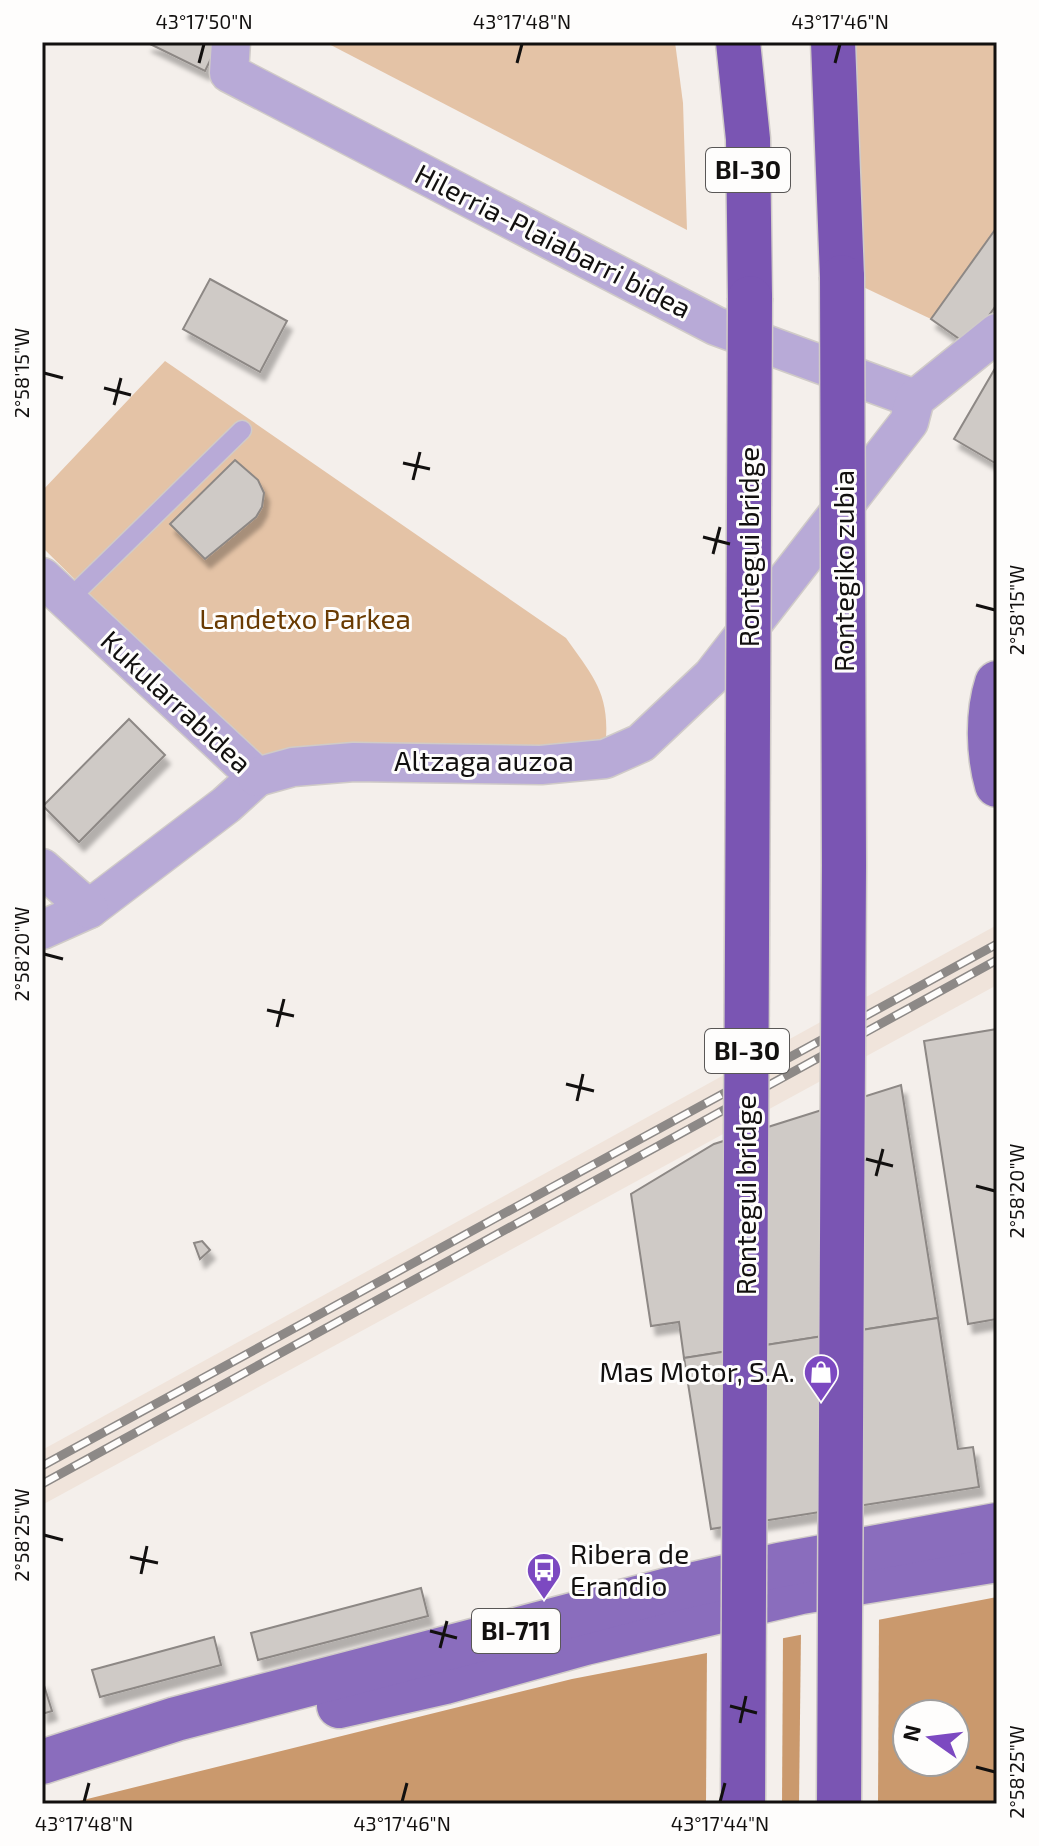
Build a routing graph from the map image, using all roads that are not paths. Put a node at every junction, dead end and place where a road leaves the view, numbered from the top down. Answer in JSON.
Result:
{"nodes":[{"id":1,"x":231,"y":42,"type":"edge"},
{"id":2,"x":738,"y":42,"type":"edge"},
{"id":3,"x":833,"y":49,"type":"edge"},
{"id":4,"x":997,"y":333,"type":"edge"},
{"id":5,"x":915,"y":399,"type":"junction"},
{"id":6,"x":242,"y":430,"type":"dead end"},
{"id":7,"x":55,"y":589,"type":"edge"},
{"id":8,"x":997,"y":683,"type":"edge"},
{"id":9,"x":257,"y":777,"type":"junction"},
{"id":10,"x":997,"y":785,"type":"edge"},
{"id":11,"x":42,"y":868,"type":"edge"},
{"id":12,"x":89,"y":909,"type":"junction"},
{"id":13,"x":42,"y":930,"type":"edge"},
{"id":14,"x":997,"y":1525,"type":"edge"},
{"id":15,"x":997,"y":1560,"type":"edge"},
{"id":16,"x":42,"y":1763,"type":"edge"},
{"id":17,"x":743,"y":1804,"type":"edge"},
{"id":18,"x":839,"y":1804,"type":"edge"}],
"edges":[{"from":1,"to":5,"type":"street","name":"Hilerria-Plaiabarri bidea"},
{"from":2,"to":17,"type":"highway","name":"Rontegui bridge","number":"BI-30","bridge":true},
{"from":3,"to":18,"type":"highway","name":"Rontegiko zubia","bridge":true},
{"from":4,"to":5,"type":"street","name":"Altzaga auzoa"},
{"from":5,"to":9,"type":"street","name":"Altzaga auzoa"},
{"from":6,"to":7,"type":"lane"},
{"from":7,"to":9,"type":"street","name":"Kukularrabidea"},
{"from":8,"to":10,"type":"main road"},
{"from":9,"to":12,"type":"street","name":"Kukularrabidea"},
{"from":11,"to":12,"type":"street"},
{"from":12,"to":13,"type":"street","name":"Kukularrabidea"},
{"from":14,"to":16,"type":"main road","number":"BI-711"},
{"from":15,"to":16,"type":"main road","number":"BI-711"}]}
